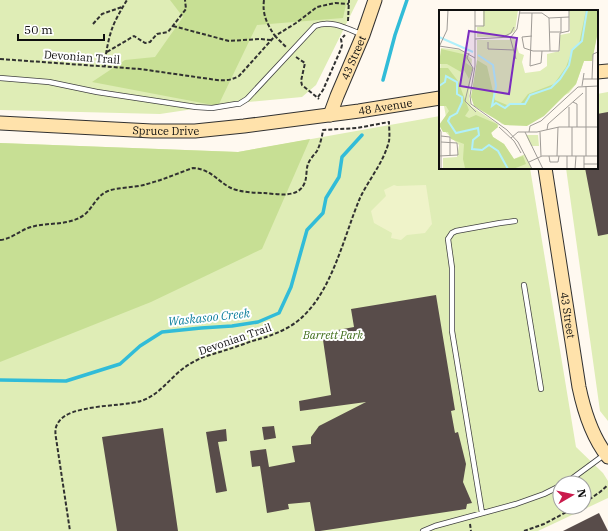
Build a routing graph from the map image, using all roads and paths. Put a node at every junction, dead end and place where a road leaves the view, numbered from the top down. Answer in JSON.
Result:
{"nodes":[{"id":1,"x":127,"y":0,"type":"edge"},
{"id":2,"x":185,"y":0,"type":"edge"},
{"id":3,"x":264,"y":0,"type":"edge"},
{"id":4,"x":349,"y":0,"type":"edge"},
{"id":5,"x":375,"y":0,"type":"edge"},
{"id":6,"x":349,"y":4,"type":"junction"},
{"id":7,"x":123,"y":6,"type":"junction"},
{"id":8,"x":92,"y":24,"type":"dead end"},
{"id":9,"x":173,"y":26,"type":"junction"},
{"id":10,"x":346,"y":28,"type":"junction"},
{"id":11,"x":363,"y":35,"type":"junction"},
{"id":12,"x":276,"y":36,"type":"junction"},
{"id":13,"x":272,"y":40,"type":"junction"},
{"id":14,"x":107,"y":52,"type":"junction"},
{"id":15,"x":290,"y":52,"type":"junction"},
{"id":16,"x":0,"y":59,"type":"edge"},
{"id":17,"x":105,"y":66,"type":"junction"},
{"id":18,"x":608,"y":71,"type":"edge"},
{"id":19,"x":598,"y":72,"type":"edge"},
{"id":20,"x":0,"y":78,"type":"edge"},
{"id":21,"x":439,"y":98,"type":"edge"},
{"id":22,"x":330,"y":115,"type":"junction"},
{"id":23,"x":0,"y":123,"type":"edge"},
{"id":24,"x":545,"y":169,"type":"edge"},
{"id":25,"x":515,"y":221,"type":"dead end"},
{"id":26,"x":0,"y":240,"type":"edge"},
{"id":27,"x":524,"y":285,"type":"dead end"},
{"id":28,"x":541,"y":389,"type":"dead end"},
{"id":29,"x":607,"y":455,"type":"edge"},
{"id":30,"x":578,"y":475,"type":"edge"},
{"id":31,"x":608,"y":485,"type":"edge"},
{"id":32,"x":552,"y":489,"type":"edge"},
{"id":33,"x":592,"y":498,"type":"edge"},
{"id":34,"x":482,"y":513,"type":"junction"},
{"id":35,"x":561,"y":515,"type":"edge"},
{"id":36,"x":70,"y":531,"type":"edge"},
{"id":37,"x":423,"y":531,"type":"edge"},
{"id":38,"x":524,"y":531,"type":"edge"}],
"edges":[{"from":1,"to":7,"type":"path"},
{"from":2,"to":9,"type":"path"},
{"from":3,"to":12,"type":"path"},
{"from":4,"to":6,"type":"path"},
{"from":5,"to":11,"type":"street","name":"43 Street"},
{"from":6,"to":10,"type":"path"},
{"from":6,"to":12,"type":"path","name":"Devonian Trail"},
{"from":7,"to":8,"type":"path"},
{"from":7,"to":14,"type":"path"},
{"from":9,"to":13,"type":"path"},
{"from":9,"to":14,"type":"path"},
{"from":10,"to":11,"type":"lane"},
{"from":10,"to":15,"type":"lane"},
{"from":10,"to":15,"type":"path"},
{"from":11,"to":22,"type":"street","name":"43 Street"},
{"from":12,"to":13,"type":"path","name":"Devonian Trail"},
{"from":12,"to":15,"type":"path"},
{"from":13,"to":17,"type":"path","name":"Devonian Trail"},
{"from":14,"to":17,"type":"path"},
{"from":15,"to":20,"type":"lane"},
{"from":16,"to":17,"type":"path","name":"Devonian Trail"},
{"from":18,"to":19,"type":"street"},
{"from":21,"to":22,"type":"street","name":"48 Avenue"},
{"from":22,"to":23,"type":"street","name":"Spruce Drive"},
{"from":24,"to":29,"type":"street","name":"43 Street"},
{"from":25,"to":34,"type":"lane"},
{"from":26,"to":36,"type":"path","name":"Devonian Trail"},
{"from":27,"to":28,"type":"lane"},
{"from":29,"to":30,"type":"lane"},
{"from":31,"to":33,"type":"path"},
{"from":32,"to":34,"type":"lane"},
{"from":34,"to":37,"type":"lane"},
{"from":35,"to":38,"type":"path"}]}
